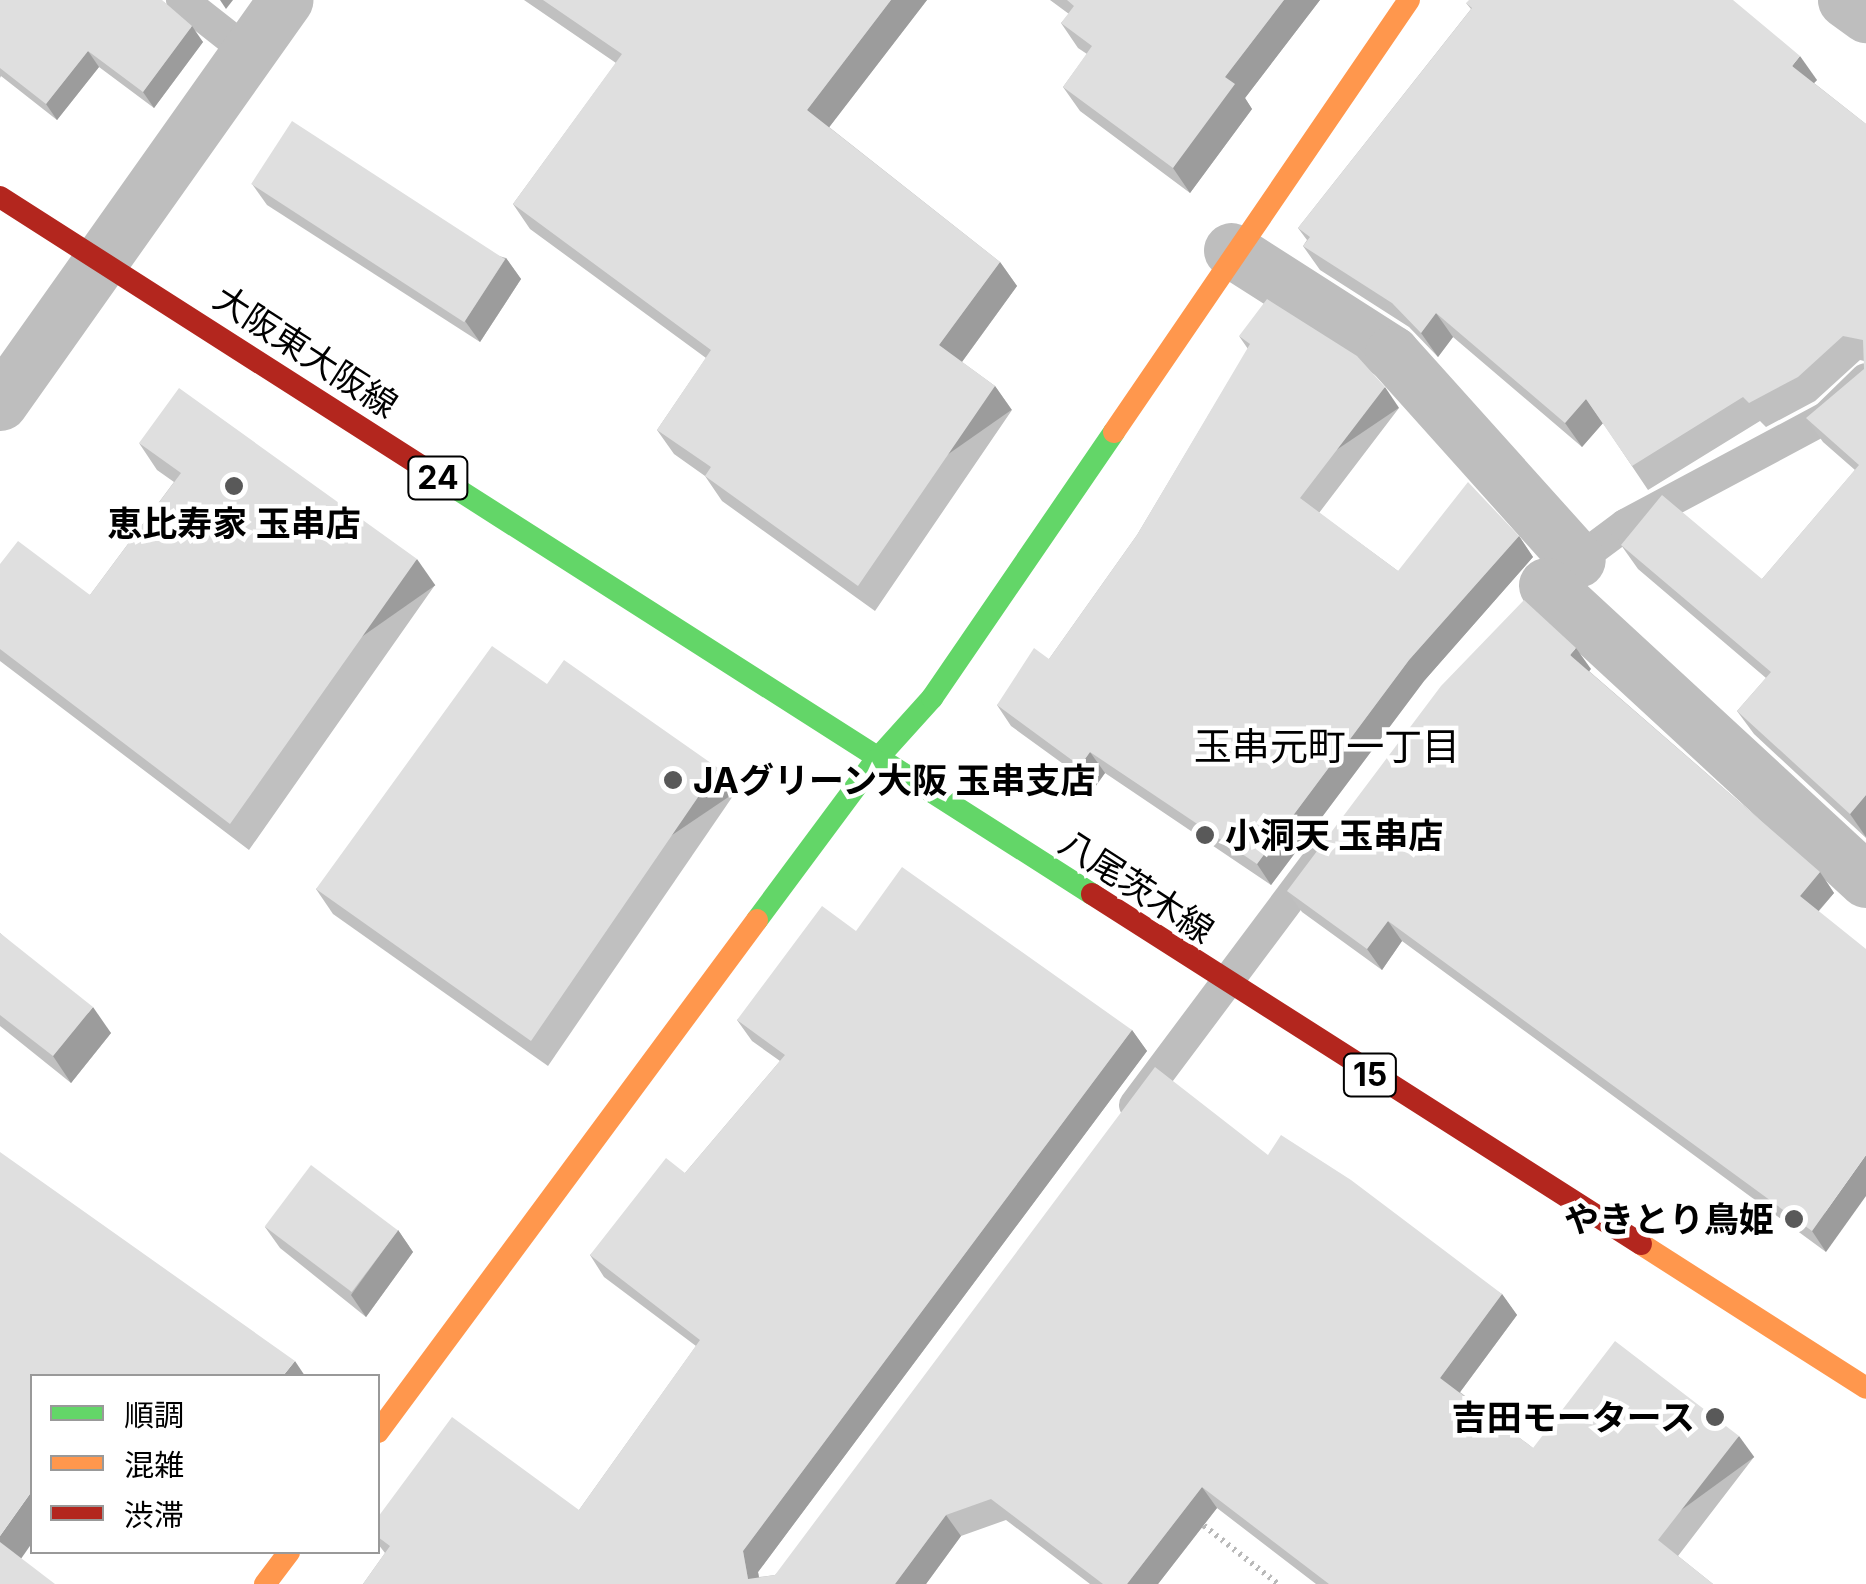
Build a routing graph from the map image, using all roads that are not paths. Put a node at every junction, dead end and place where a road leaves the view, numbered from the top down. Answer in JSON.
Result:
{"nodes":[{"id":1,"x":182,"y":0,"type":"edge"},
{"id":2,"x":285,"y":0,"type":"edge"},
{"id":3,"x":1409,"y":0,"type":"edge"},
{"id":4,"x":1845,"y":0,"type":"edge"},
{"id":5,"x":1866,"y":15,"type":"edge"},
{"id":6,"x":248,"y":52,"type":"junction"},
{"id":7,"x":0,"y":197,"type":"edge"},
{"id":8,"x":1231,"y":250,"type":"junction"},
{"id":9,"x":102,"y":260,"type":"junction"},
{"id":10,"x":1866,"y":379,"type":"edge"},
{"id":11,"x":0,"y":403,"type":"edge"},
{"id":12,"x":1548,"y":585,"type":"junction"},
{"id":13,"x":876,"y":760,"type":"junction"},
{"id":14,"x":1338,"y":832,"type":"edge"},
{"id":15,"x":1866,"y":880,"type":"edge"},
{"id":16,"x":1226,"y":984,"type":"junction"},
{"id":17,"x":1112,"y":1134,"type":"edge"},
{"id":18,"x":1866,"y":1388,"type":"edge"},
{"id":19,"x":380,"y":1429,"type":"edge"},
{"id":20,"x":288,"y":1554,"type":"edge"},
{"id":21,"x":266,"y":1584,"type":"edge"}],
"edges":[{"from":1,"to":6,"type":"lane"},
{"from":2,"to":6,"type":"street"},
{"from":3,"to":8,"type":"main road"},
{"from":4,"to":5,"type":"street"},
{"from":6,"to":9,"type":"street"},
{"from":7,"to":9,"type":"main road","name":"大阪東大阪線","number":"24"},
{"from":8,"to":12,"type":"street"},
{"from":8,"to":13,"type":"main road"},
{"from":9,"to":11,"type":"street"},
{"from":9,"to":13,"type":"main road","name":"大阪東大阪線","number":"24"},
{"from":10,"to":12,"type":"lane"},
{"from":12,"to":15,"type":"street"},
{"from":13,"to":16,"type":"main road","name":"八尾茨木線","number":"15"},
{"from":13,"to":19,"type":"main road"},
{"from":14,"to":16,"type":"lane"},
{"from":16,"to":17,"type":"lane"},
{"from":16,"to":18,"type":"main road","name":"八尾茨木線","number":"15"},
{"from":20,"to":21,"type":"main road"}]}
